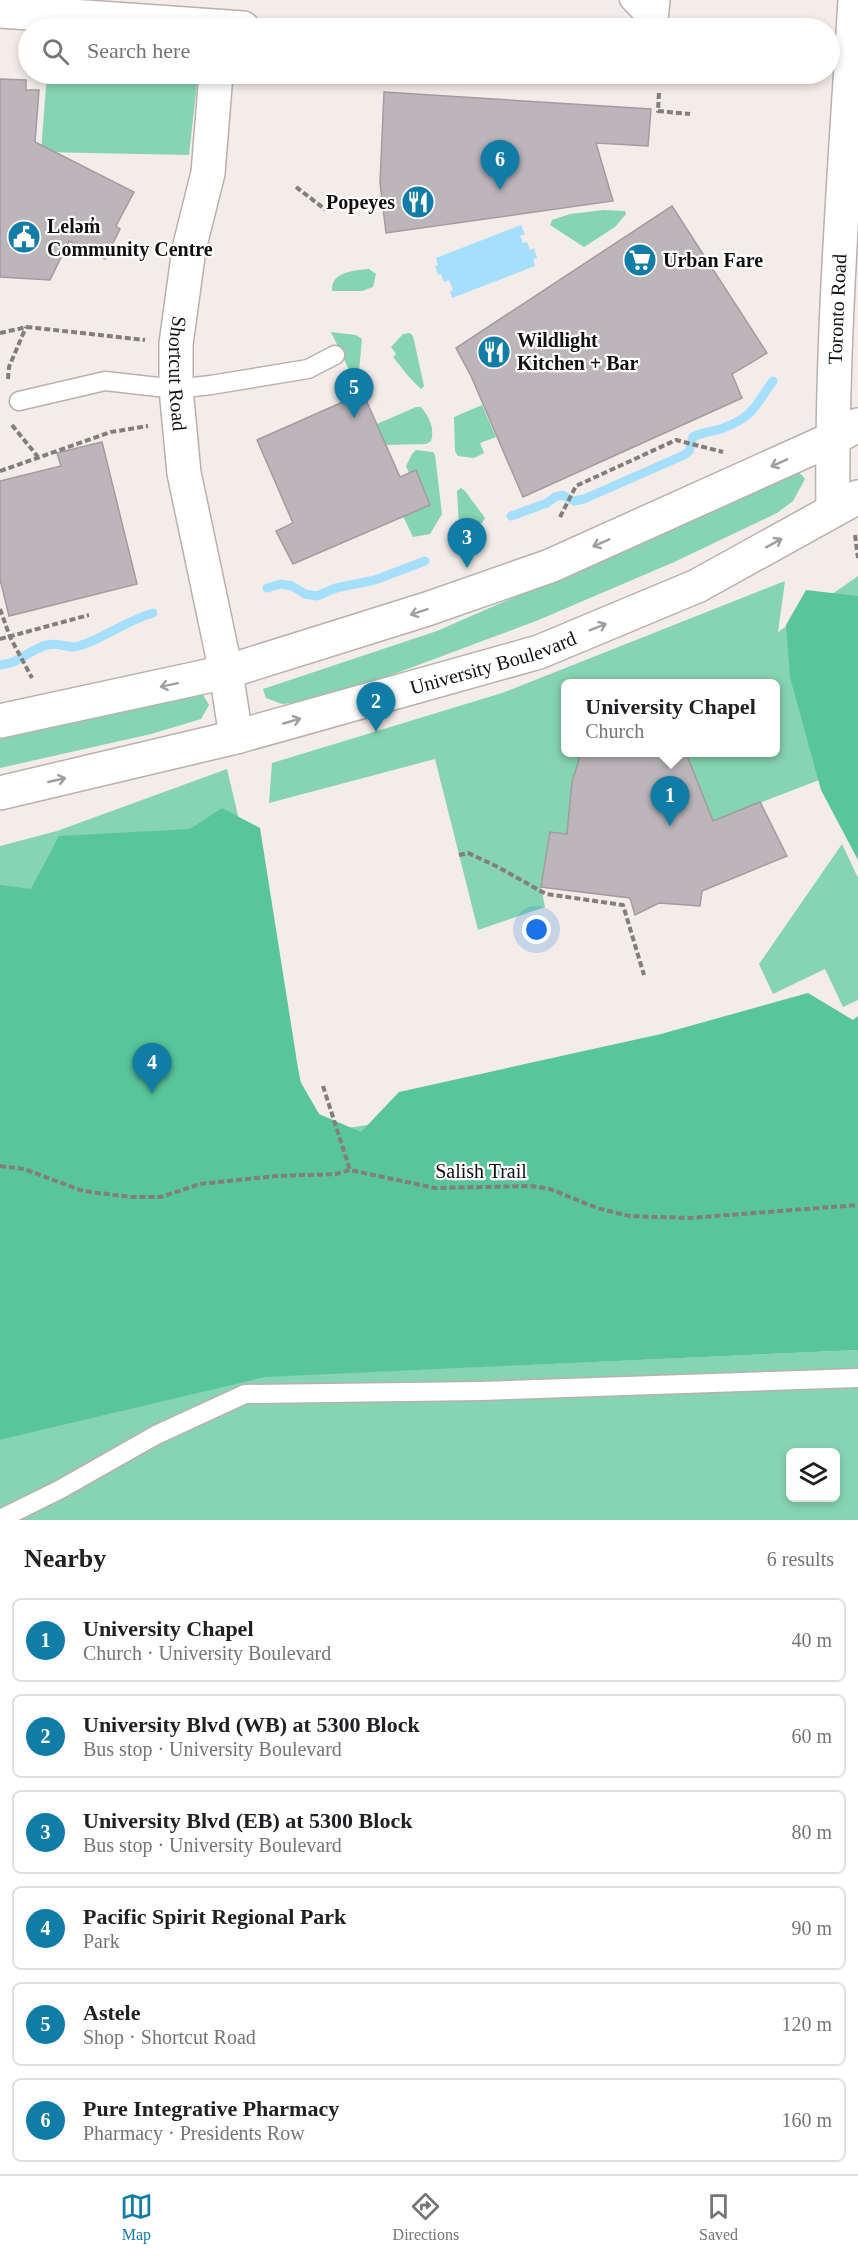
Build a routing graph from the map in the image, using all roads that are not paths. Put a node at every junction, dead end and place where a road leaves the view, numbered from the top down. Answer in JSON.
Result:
{"nodes":[{"id":1,"x":855,"y":0,"type":"edge"},
{"id":2,"x":0,"y":11,"type":"edge"},
{"id":3,"x":94,"y":18,"type":"edge"},
{"id":4,"x":846,"y":68,"type":"edge"},
{"id":5,"x":215,"y":84,"type":"edge"},
{"id":6,"x":335,"y":355,"type":"dead end"},
{"id":7,"x":19,"y":401,"type":"dead end"},
{"id":8,"x":177,"y":405,"type":"junction"},
{"id":9,"x":845,"y":432,"type":"edge"},
{"id":10,"x":850,"y":511,"type":"edge"},
{"id":11,"x":226,"y":672,"type":"junction"},
{"id":12,"x":0,"y":722,"type":"edge"},
{"id":13,"x":236,"y":737,"type":"junction"},
{"id":14,"x":0,"y":793,"type":"edge"},
{"id":15,"x":858,"y":1378,"type":"edge"},
{"id":16,"x":0,"y":1519,"type":"edge"}],
"edges":[{"from":1,"to":4,"type":"main road","name":"Toronto Road"},
{"from":2,"to":3,"type":"main road"},
{"from":4,"to":9,"type":"main road","name":"Toronto Road"},
{"from":5,"to":8,"type":"main road","name":"Shortcut Road"},
{"from":6,"to":8,"type":"lane"},
{"from":7,"to":8,"type":"lane"},
{"from":8,"to":11,"type":"main road","name":"Shortcut Road"},
{"from":9,"to":10,"type":"main road","name":"Toronto Road"},
{"from":9,"to":11,"type":"main road","one_way":true},
{"from":13,"to":10,"type":"main road","name":"University Boulevard","one_way":true},
{"from":11,"to":12,"type":"main road","one_way":true},
{"from":11,"to":13,"type":"main road","name":"Shortcut Road"},
{"from":14,"to":13,"type":"main road","name":"University Boulevard","one_way":true},
{"from":15,"to":16,"type":"lane"}]}
